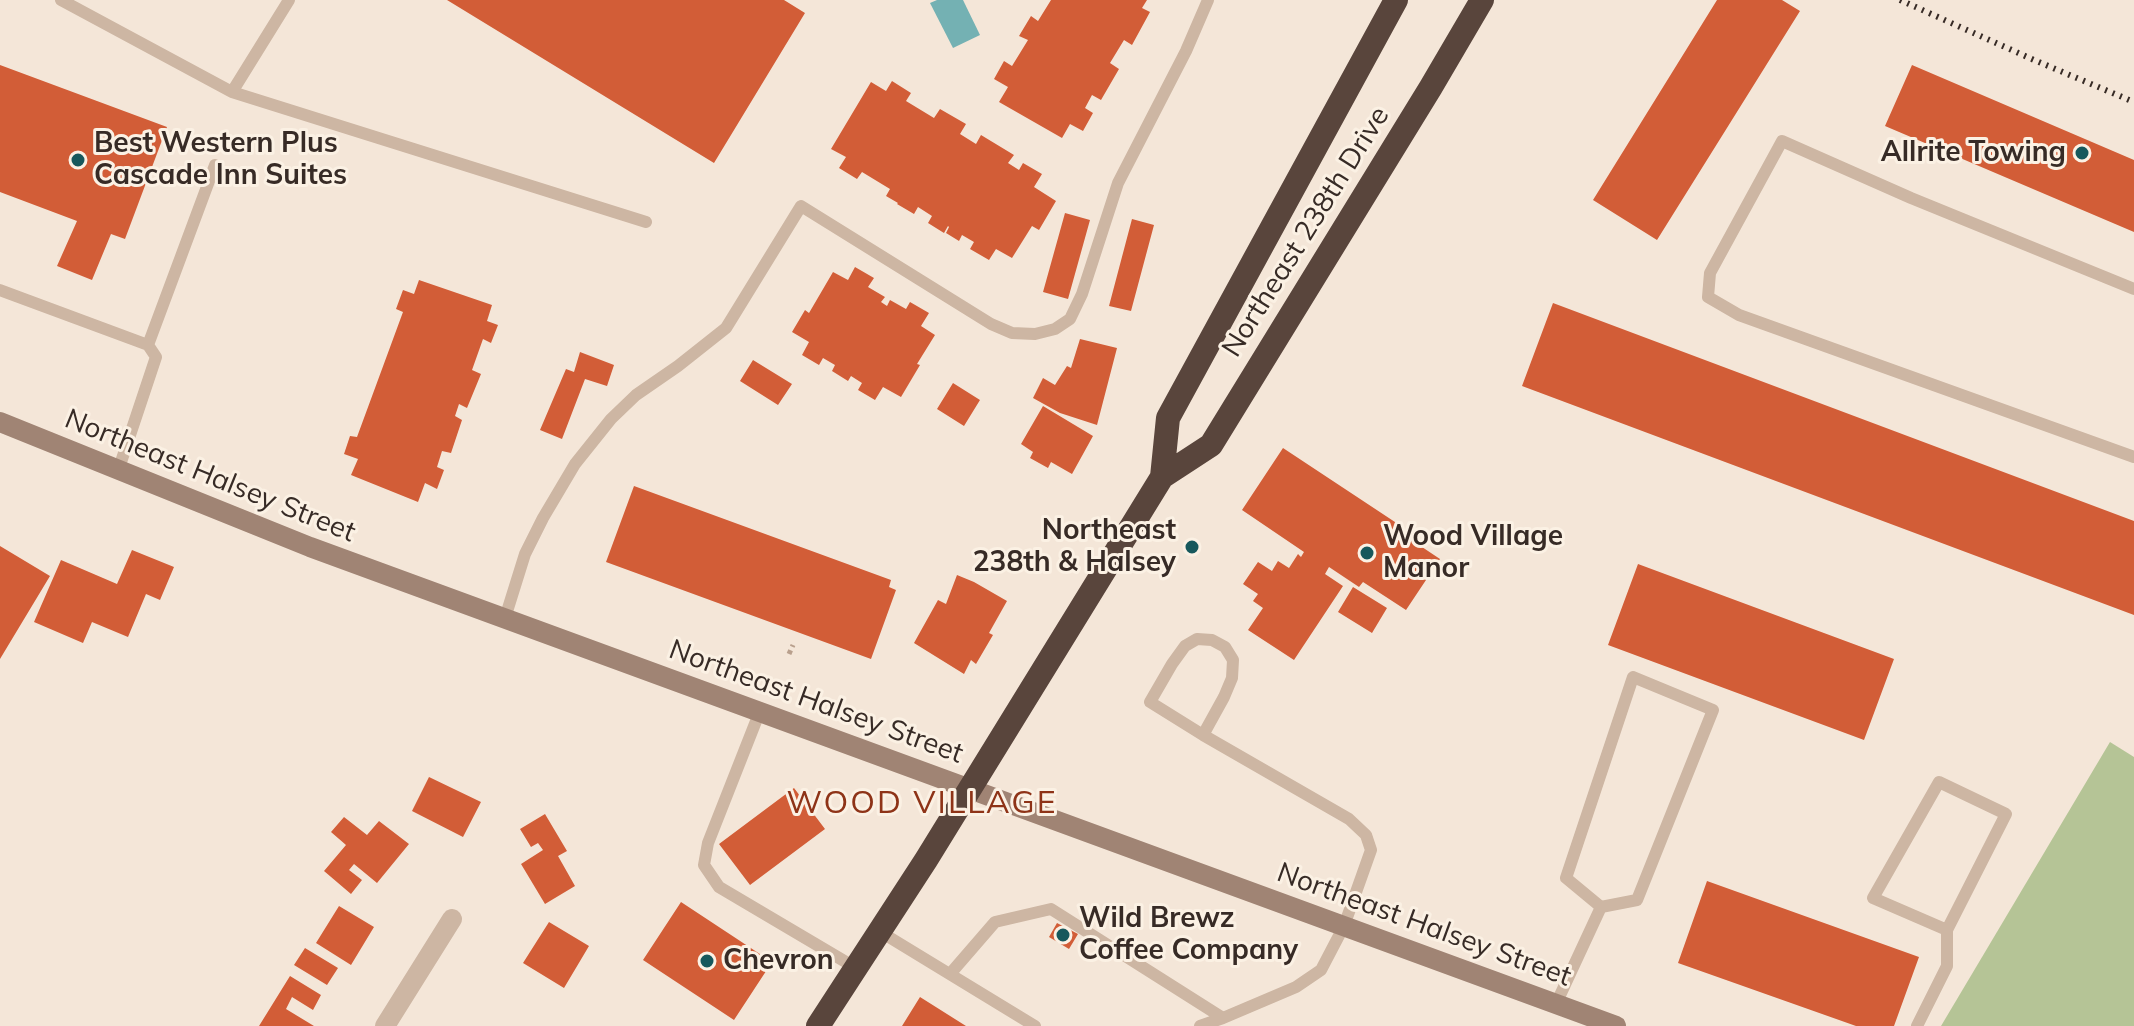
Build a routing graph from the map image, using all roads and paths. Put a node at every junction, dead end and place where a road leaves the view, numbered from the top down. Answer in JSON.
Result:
{"nodes":[{"id":1,"x":61,"y":0,"type":"edge"},
{"id":2,"x":289,"y":0,"type":"edge"},
{"id":3,"x":1208,"y":0,"type":"edge"},
{"id":4,"x":1396,"y":0,"type":"edge"},
{"id":5,"x":1482,"y":0,"type":"edge"},
{"id":6,"x":232,"y":92,"type":"junction"},
{"id":7,"x":215,"y":165,"type":"dead end"},
{"id":8,"x":646,"y":222,"type":"dead end"},
{"id":9,"x":2134,"y":289,"type":"edge"},
{"id":10,"x":0,"y":290,"type":"edge"},
{"id":11,"x":148,"y":345,"type":"junction"},
{"id":12,"x":0,"y":422,"type":"edge"},
{"id":13,"x":2134,"y":457,"type":"edge"},
{"id":14,"x":118,"y":471,"type":"junction"},
{"id":15,"x":1162,"y":477,"type":"junction"},
{"id":16,"x":505,"y":618,"type":"junction"},
{"id":17,"x":793,"y":645,"type":"dead end"},
{"id":18,"x":789,"y":654,"type":"dead end"},
{"id":19,"x":760,"y":711,"type":"junction"},
{"id":20,"x":1203,"y":735,"type":"junction"},
{"id":21,"x":970,"y":788,"type":"junction"},
{"id":22,"x":1601,"y":907,"type":"junction"},
{"id":23,"x":452,"y":919,"type":"dead end"},
{"id":24,"x":1344,"y":926,"type":"junction"},
{"id":25,"x":1947,"y":930,"type":"junction"},
{"id":26,"x":879,"y":931,"type":"junction"},
{"id":27,"x":856,"y":968,"type":"junction"},
{"id":28,"x":950,"y":974,"type":"junction"},
{"id":29,"x":1556,"y":1004,"type":"junction"},
{"id":30,"x":1223,"y":1018,"type":"junction"},
{"id":31,"x":385,"y":1026,"type":"edge"},
{"id":32,"x":818,"y":1026,"type":"edge"},
{"id":33,"x":1035,"y":1026,"type":"edge"},
{"id":34,"x":1200,"y":1026,"type":"edge"},
{"id":35,"x":1616,"y":1026,"type":"edge"},
{"id":36,"x":1917,"y":1026,"type":"edge"}],
"edges":[{"from":1,"to":6,"type":"lane"},
{"from":2,"to":6,"type":"lane"},
{"from":3,"to":16,"type":"lane"},
{"from":4,"to":15,"type":"highway","name":"Northeast 238th Drive"},
{"from":5,"to":15,"type":"highway","name":"Northeast 238th Drive"},
{"from":6,"to":8,"type":"lane"},
{"from":7,"to":11,"type":"lane"},
{"from":9,"to":13,"type":"lane"},
{"from":10,"to":11,"type":"lane"},
{"from":11,"to":14,"type":"lane"},
{"from":12,"to":14,"type":"main road","name":"Northeast Halsey Street"},
{"from":14,"to":16,"type":"main road","name":"Northeast Halsey Street"},
{"from":15,"to":21,"type":"highway","name":"Northeast 238th Drive"},
{"from":16,"to":19,"type":"main road","name":"Northeast Halsey Street"},
{"from":17,"to":18,"type":"path"},
{"from":19,"to":21,"type":"main road","name":"Northeast Halsey Street"},
{"from":19,"to":27,"type":"lane"},
{"from":20,"to":20,"type":"lane"},
{"from":20,"to":24,"type":"lane"},
{"from":21,"to":24,"type":"main road","name":"Northeast Halsey Street"},
{"from":21,"to":26,"type":"highway","name":"Northeast 238th Drive"},
{"from":22,"to":22,"type":"lane"},
{"from":22,"to":29,"type":"lane"},
{"from":23,"to":31,"type":"street"},
{"from":24,"to":29,"type":"main road","name":"Northeast Halsey Street"},
{"from":24,"to":30,"type":"lane"},
{"from":25,"to":25,"type":"lane"},
{"from":25,"to":36,"type":"lane"},
{"from":26,"to":27,"type":"highway","name":"Northeast 238th Drive"},
{"from":26,"to":28,"type":"lane"},
{"from":27,"to":32,"type":"highway","name":"Northeast 238th Drive"},
{"from":28,"to":30,"type":"lane"},
{"from":28,"to":33,"type":"lane"},
{"from":29,"to":35,"type":"main road","name":"Northeast Halsey Street"},
{"from":30,"to":34,"type":"lane"}]}
